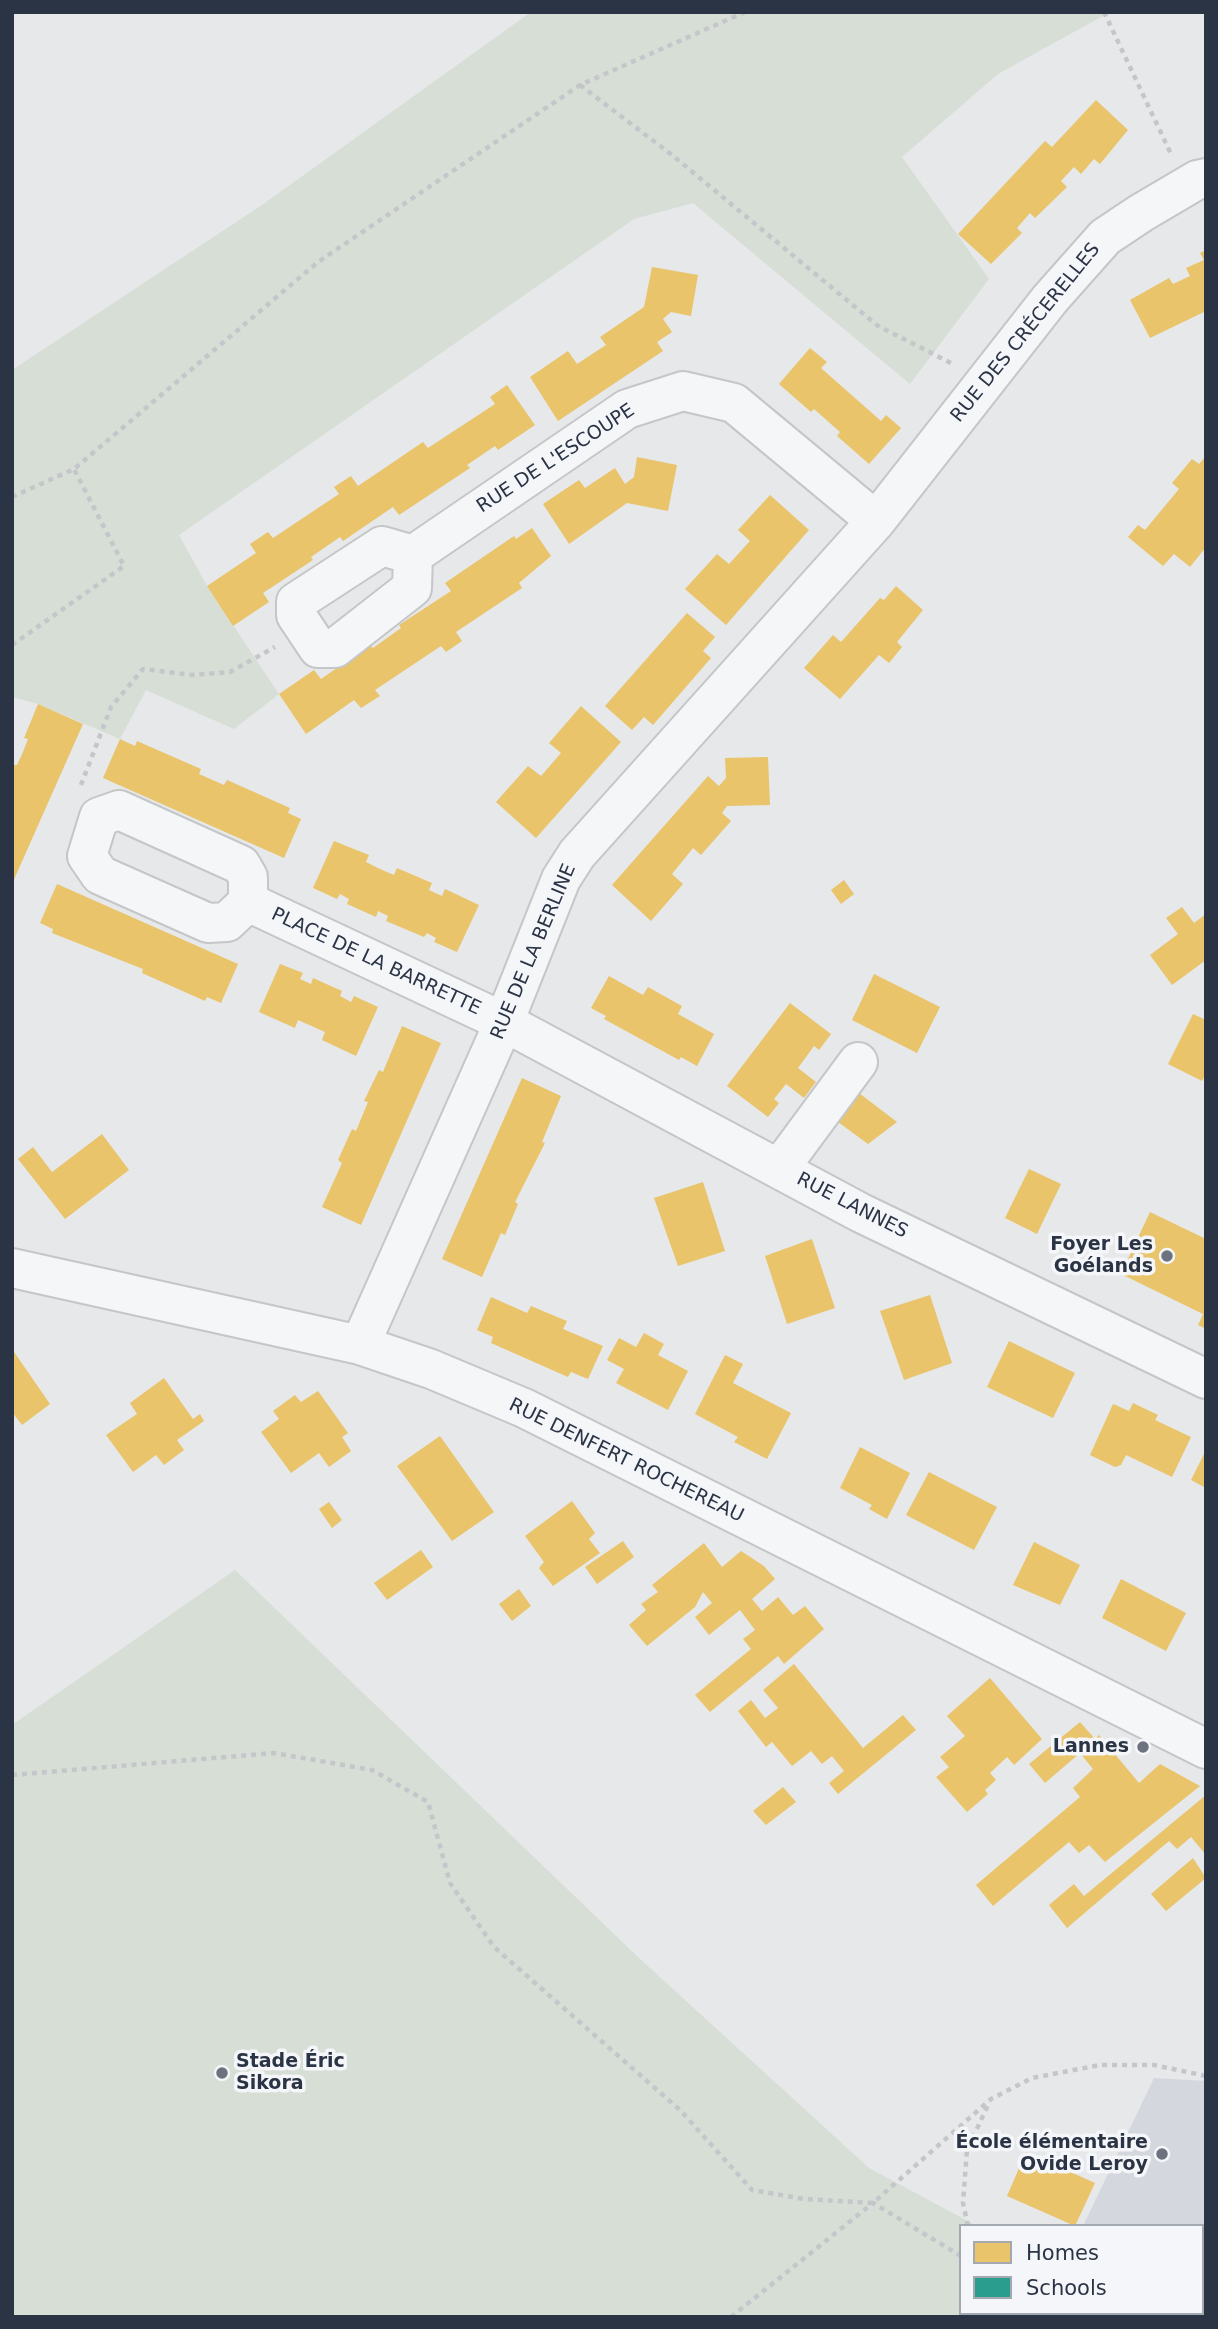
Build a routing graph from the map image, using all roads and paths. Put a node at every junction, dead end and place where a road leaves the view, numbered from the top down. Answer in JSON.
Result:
{"nodes":[{"id":1,"x":745,"y":12,"type":"edge"},
{"id":2,"x":1104,"y":12,"type":"edge"},
{"id":3,"x":580,"y":85,"type":"junction"},
{"id":4,"x":1196,"y":182,"type":"edge"},
{"id":5,"x":984,"y":381,"type":"junction"},
{"id":6,"x":74,"y":469,"type":"junction"},
{"id":7,"x":12,"y":497,"type":"edge"},
{"id":8,"x":876,"y":521,"type":"junction"},
{"id":9,"x":413,"y":555,"type":"junction"},
{"id":10,"x":304,"y":627,"type":"junction"},
{"id":11,"x":12,"y":646,"type":"edge"},
{"id":12,"x":99,"y":817,"type":"junction"},
{"id":13,"x":248,"y":902,"type":"junction"},
{"id":14,"x":504,"y":1022,"type":"junction"},
{"id":15,"x":859,"y":1062,"type":"dead end"},
{"id":16,"x":779,"y":1169,"type":"junction"},
{"id":17,"x":12,"y":1268,"type":"edge"},
{"id":18,"x":360,"y":1345,"type":"junction"},
{"id":19,"x":1206,"y":1379,"type":"edge"},
{"id":20,"x":1206,"y":1749,"type":"edge"},
{"id":21,"x":12,"y":1775,"type":"edge"},
{"id":22,"x":1206,"y":2076,"type":"edge"},
{"id":23,"x":991,"y":2099,"type":"junction"},
{"id":24,"x":873,"y":2203,"type":"junction"},
{"id":25,"x":968,"y":2224,"type":"edge"},
{"id":26,"x":959,"y":2255,"type":"edge"},
{"id":27,"x":731,"y":2317,"type":"edge"}],
"edges":[{"from":1,"to":3,"type":"path"},
{"from":2,"to":4,"type":"path"},
{"from":3,"to":5,"type":"path"},
{"from":3,"to":6,"type":"path"},
{"from":4,"to":5,"type":"street","name":"RUE DES CRÉCERELLES"},
{"from":5,"to":8,"type":"street","name":"RUE DES CRÉCERELLES"},
{"from":6,"to":7,"type":"path"},
{"from":6,"to":11,"type":"path"},
{"from":8,"to":9,"type":"street","name":"RUE DE L'ESCOUPE"},
{"from":8,"to":14,"type":"street","name":"RUE DE LA BERLINE"},
{"from":9,"to":10,"type":"street"},
{"from":9,"to":10,"type":"street"},
{"from":10,"to":12,"type":"path"},
{"from":12,"to":13,"type":"street","name":"PLACE DE LA BARRETTE"},
{"from":12,"to":13,"type":"street","name":"PLACE DE LA BARRETTE"},
{"from":13,"to":14,"type":"street","name":"PLACE DE LA BARRETTE"},
{"from":14,"to":16,"type":"street","name":"RUE LANNES"},
{"from":14,"to":18,"type":"street","name":"RUE DE LA BERLINE"},
{"from":15,"to":16,"type":"street"},
{"from":16,"to":19,"type":"street","name":"RUE LANNES"},
{"from":17,"to":18,"type":"street","name":"RUE DENFERT ROCHEREAU"},
{"from":18,"to":20,"type":"street","name":"RUE DENFERT ROCHEREAU"},
{"from":21,"to":24,"type":"path"},
{"from":22,"to":23,"type":"path"},
{"from":23,"to":24,"type":"path"},
{"from":23,"to":25,"type":"path"},
{"from":24,"to":26,"type":"path"},
{"from":24,"to":27,"type":"path"}]}
